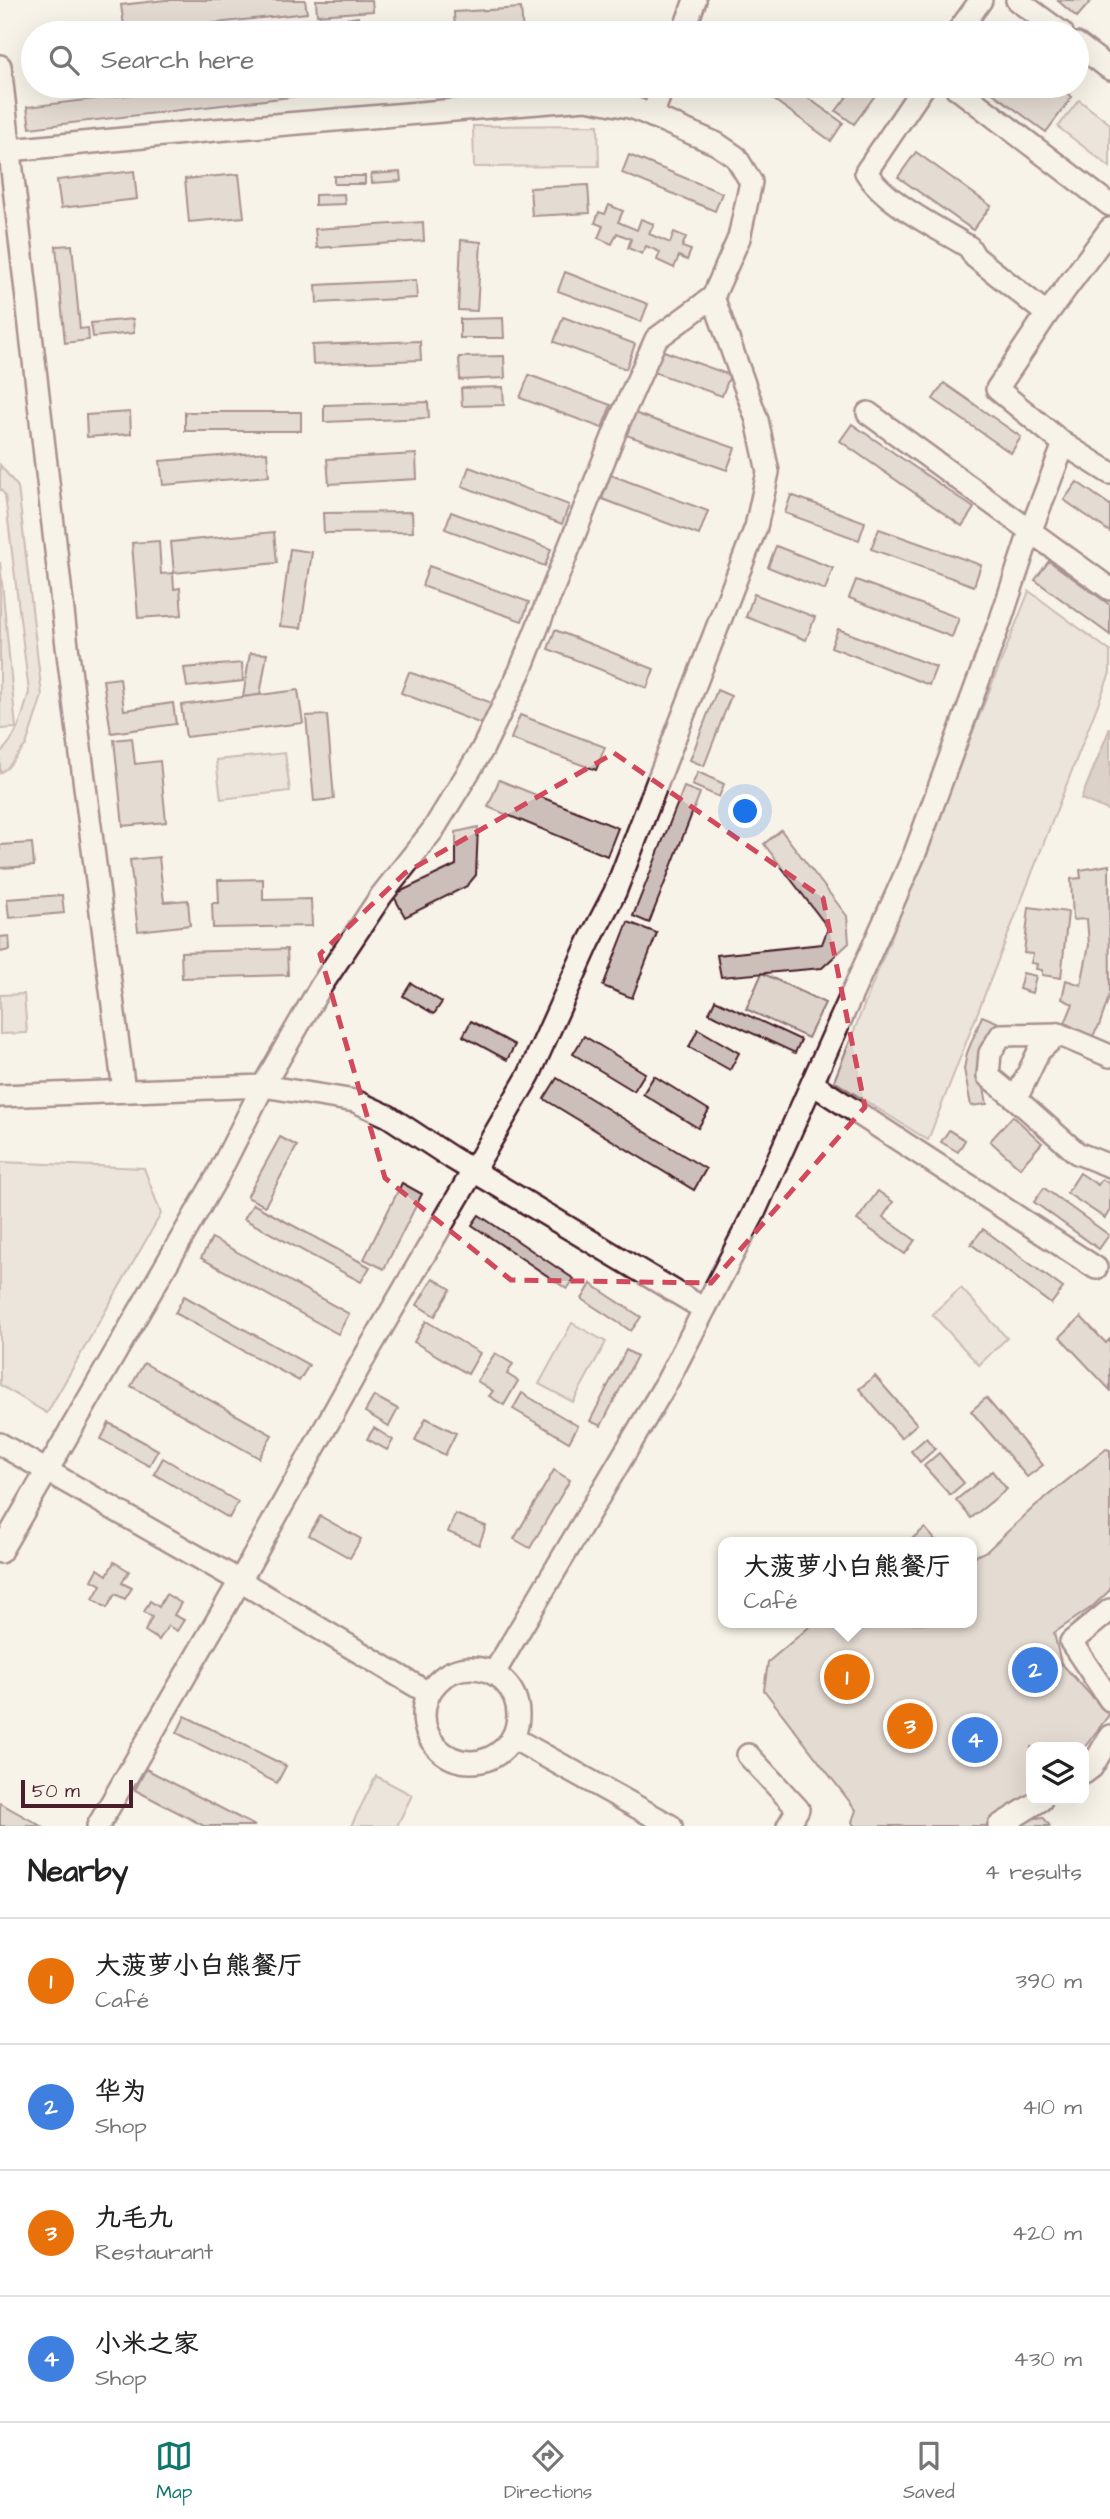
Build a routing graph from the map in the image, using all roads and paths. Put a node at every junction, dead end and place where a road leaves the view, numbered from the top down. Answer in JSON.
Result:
{"nodes":[{"id":1,"x":695,"y":0,"type":"edge"},
{"id":2,"x":981,"y":0,"type":"edge"},
{"id":3,"x":1017,"y":0,"type":"edge"},
{"id":4,"x":687,"y":21,"type":"edge"},
{"id":5,"x":966,"y":21,"type":"edge"},
{"id":6,"x":1046,"y":21,"type":"edge"},
{"id":7,"x":1089,"y":53,"type":"edge"},
{"id":8,"x":0,"y":66,"type":"edge"},
{"id":9,"x":1110,"y":69,"type":"edge"},
{"id":10,"x":659,"y":98,"type":"edge"},
{"id":11,"x":916,"y":98,"type":"edge"},
{"id":12,"x":970,"y":98,"type":"edge"},
{"id":13,"x":652,"y":116,"type":"junction"},
{"id":14,"x":5,"y":151,"type":"edge"},
{"id":15,"x":1110,"y":205,"type":"edge"},
{"id":16,"x":1110,"y":229,"type":"edge"},
{"id":17,"x":713,"y":297,"type":"junction"},
{"id":18,"x":1047,"y":314,"type":"junction"},
{"id":19,"x":868,"y":412,"type":"dead end"},
{"id":20,"x":1064,"y":444,"type":"junction"},
{"id":21,"x":1110,"y":473,"type":"edge"},
{"id":22,"x":1030,"y":532,"type":"junction"},
{"id":23,"x":1110,"y":589,"type":"edge"},
{"id":24,"x":1058,"y":1034,"type":"junction"},
{"id":25,"x":1110,"y":1056,"type":"edge"},
{"id":26,"x":813,"y":1084,"type":"junction"},
{"id":27,"x":263,"y":1086,"type":"junction"},
{"id":28,"x":124,"y":1091,"type":"junction"},
{"id":29,"x":0,"y":1096,"type":"edge"},
{"id":30,"x":1016,"y":1099,"type":"junction"},
{"id":31,"x":1110,"y":1166,"type":"edge"},
{"id":32,"x":475,"y":1172,"type":"junction"},
{"id":33,"x":1096,"y":1268,"type":"dead end"},
{"id":34,"x":704,"y":1309,"type":"junction"},
{"id":35,"x":0,"y":1444,"type":"edge"},
{"id":36,"x":46,"y":1470,"type":"junction"},
{"id":37,"x":0,"y":1552,"type":"edge"},
{"id":38,"x":240,"y":1581,"type":"junction"},
{"id":39,"x":1110,"y":1610,"type":"edge"},
{"id":40,"x":494,"y":1673,"type":"junction"},
{"id":41,"x":428,"y":1693,"type":"junction"},
{"id":42,"x":1110,"y":1700,"type":"edge"},
{"id":43,"x":1110,"y":1736,"type":"edge"},
{"id":44,"x":513,"y":1738,"type":"junction"},
{"id":45,"x":748,"y":1755,"type":"dead end"},
{"id":46,"x":1089,"y":1770,"type":"edge"},
{"id":47,"x":1033,"y":1805,"type":"edge"},
{"id":48,"x":98,"y":1826,"type":"edge"},
{"id":49,"x":671,"y":1826,"type":"edge"},
{"id":50,"x":788,"y":1826,"type":"edge"},
{"id":51,"x":999,"y":1826,"type":"edge"}],
"edges":[{"from":1,"to":4,"type":"lane"},
{"from":2,"to":5,"type":"lane"},
{"from":3,"to":6,"type":"lane"},
{"from":7,"to":9,"type":"lane"},
{"from":8,"to":14,"type":"lane"},
{"from":10,"to":13,"type":"lane"},
{"from":11,"to":18,"type":"lane"},
{"from":12,"to":15,"type":"lane"},
{"from":13,"to":14,"type":"lane"},
{"from":13,"to":17,"type":"lane"},
{"from":14,"to":28,"type":"lane"},
{"from":16,"to":18,"type":"lane"},
{"from":17,"to":27,"type":"lane"},
{"from":17,"to":32,"type":"lane"},
{"from":18,"to":20,"type":"lane"},
{"from":19,"to":22,"type":"lane"},
{"from":20,"to":21,"type":"lane"},
{"from":20,"to":22,"type":"lane"},
{"from":22,"to":23,"type":"lane"},
{"from":22,"to":26,"type":"lane"},
{"from":24,"to":25,"type":"lane"},
{"from":24,"to":30,"type":"lane"},
{"from":24,"to":30,"type":"lane"},
{"from":26,"to":33,"type":"lane"},
{"from":26,"to":34,"type":"lane"},
{"from":27,"to":28,"type":"lane"},
{"from":27,"to":32,"type":"lane"},
{"from":27,"to":36,"type":"lane"},
{"from":28,"to":29,"type":"lane"},
{"from":30,"to":31,"type":"lane"},
{"from":32,"to":34,"type":"lane"},
{"from":32,"to":38,"type":"lane"},
{"from":34,"to":40,"type":"lane"},
{"from":35,"to":36,"type":"lane"},
{"from":36,"to":37,"type":"lane"},
{"from":36,"to":38,"type":"lane"},
{"from":38,"to":41,"type":"lane"},
{"from":38,"to":48,"type":"lane"},
{"from":39,"to":42,"type":"lane"},
{"from":40,"to":41,"type":"lane"},
{"from":40,"to":44,"type":"lane"},
{"from":41,"to":44,"type":"lane"},
{"from":43,"to":46,"type":"lane"},
{"from":44,"to":49,"type":"lane"},
{"from":45,"to":50,"type":"lane"},
{"from":47,"to":51,"type":"lane"}]}
